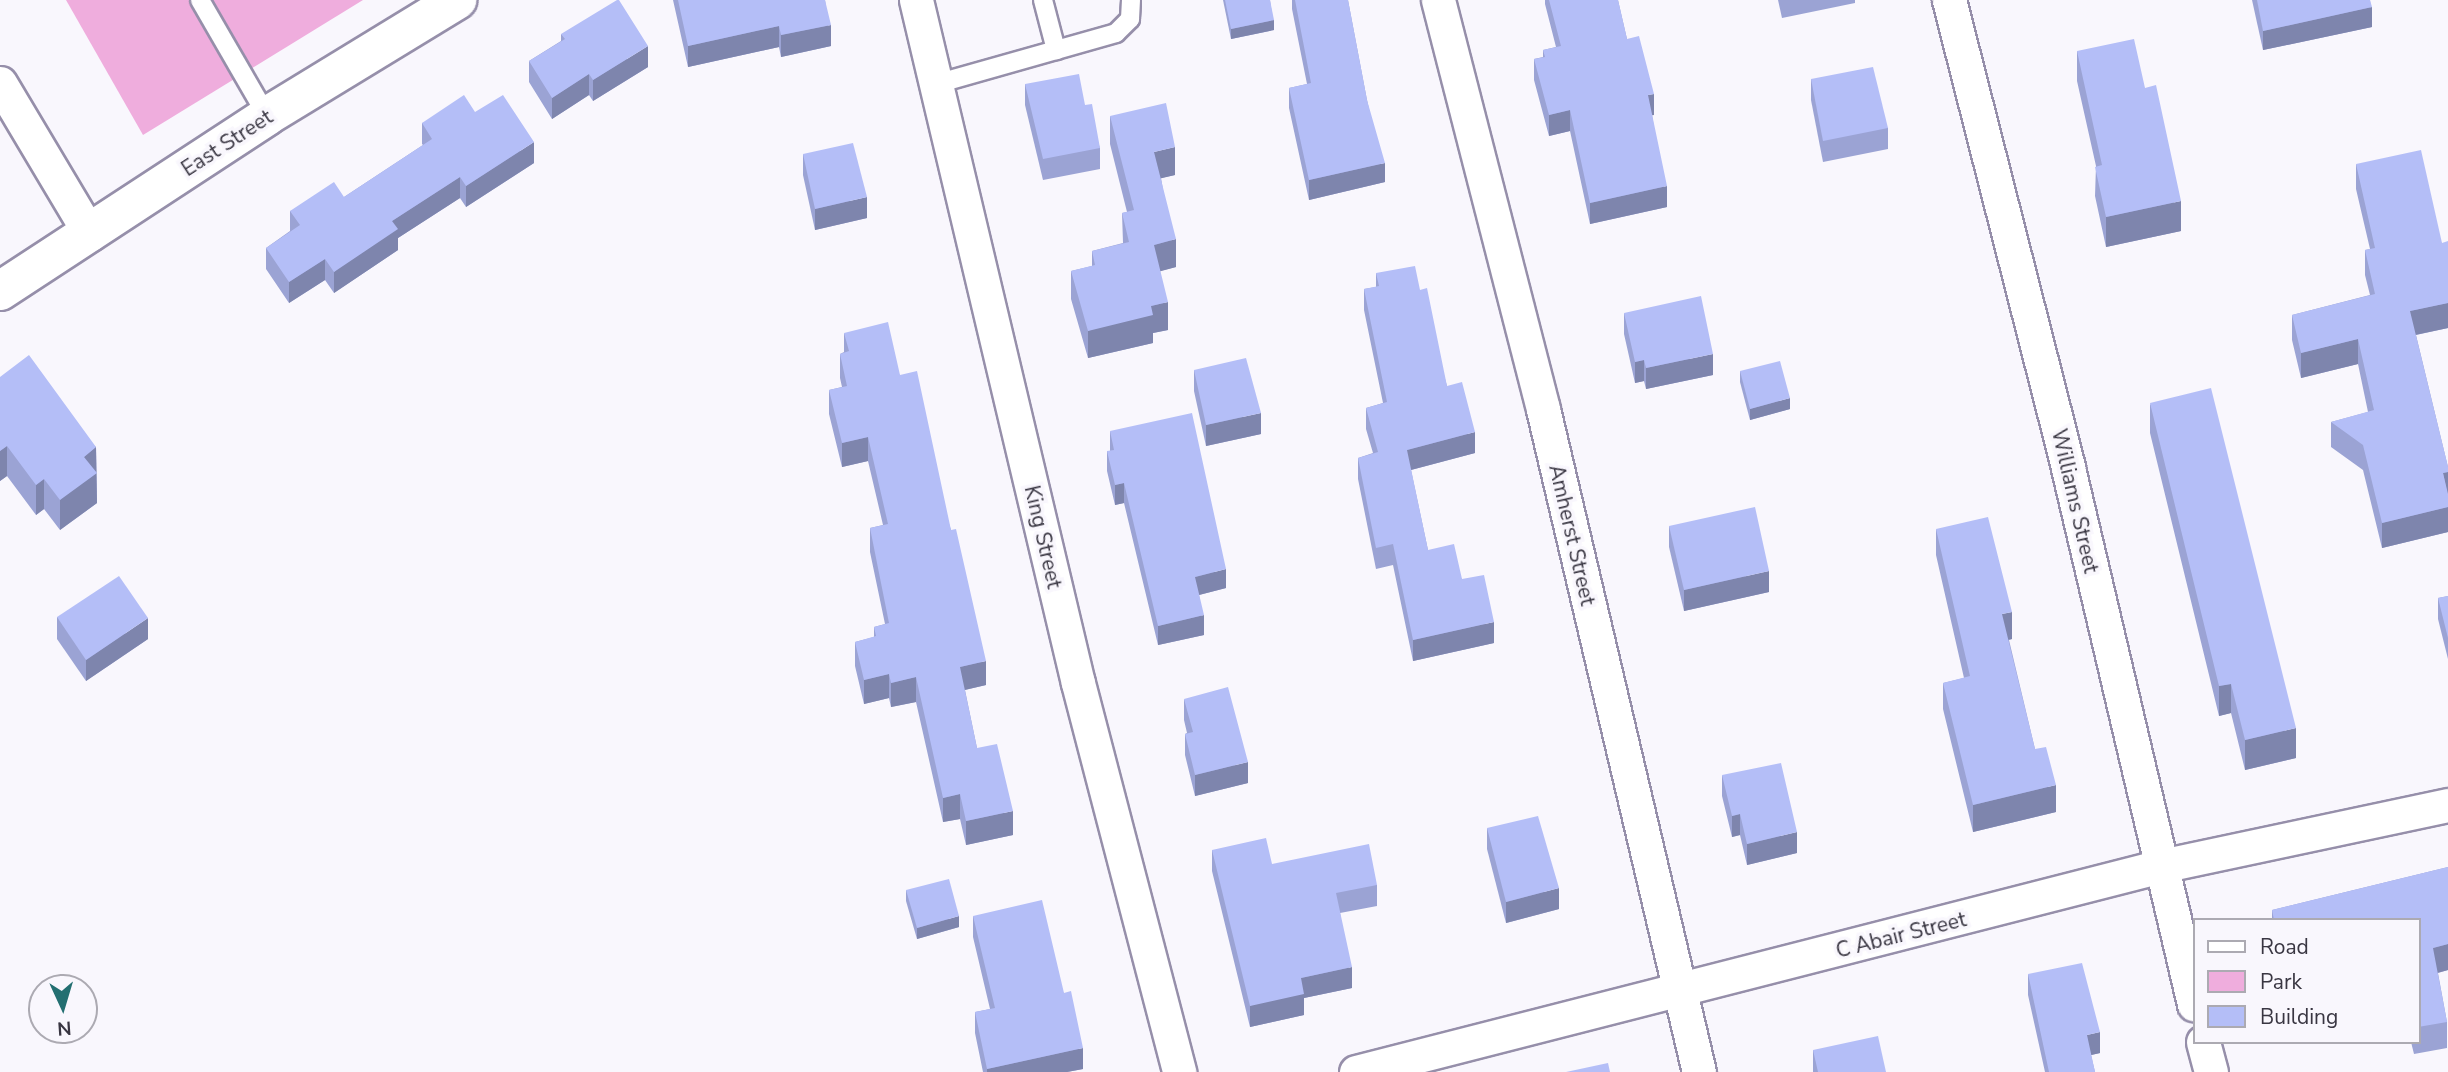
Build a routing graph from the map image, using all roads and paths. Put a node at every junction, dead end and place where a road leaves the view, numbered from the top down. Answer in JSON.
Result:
{"nodes":[{"id":1,"x":201,"y":0,"type":"edge"},
{"id":2,"x":457,"y":0,"type":"edge"},
{"id":3,"x":916,"y":0,"type":"edge"},
{"id":4,"x":1043,"y":0,"type":"edge"},
{"id":5,"x":1131,"y":0,"type":"edge"},
{"id":6,"x":1438,"y":0,"type":"edge"},
{"id":7,"x":1949,"y":0,"type":"edge"},
{"id":8,"x":1056,"y":50,"type":"junction"},
{"id":9,"x":0,"y":83,"type":"edge"},
{"id":10,"x":936,"y":84,"type":"junction"},
{"id":11,"x":267,"y":116,"type":"junction"},
{"id":12,"x":90,"y":234,"type":"junction"},
{"id":13,"x":0,"y":291,"type":"edge"},
{"id":14,"x":2448,"y":805,"type":"edge"},
{"id":15,"x":2161,"y":866,"type":"junction"},
{"id":16,"x":1679,"y":991,"type":"junction"},
{"id":17,"x":2192,"y":996,"type":"edge"},
{"id":18,"x":2204,"y":1044,"type":"edge"},
{"id":19,"x":1179,"y":1072,"type":"edge"},
{"id":20,"x":1356,"y":1072,"type":"edge"},
{"id":21,"x":1699,"y":1072,"type":"edge"},
{"id":22,"x":2211,"y":1072,"type":"edge"}],
"edges":[{"from":1,"to":11,"type":"lane"},
{"from":2,"to":11,"type":"main road","name":"East Street"},
{"from":3,"to":10,"type":"street","name":"King Street"},
{"from":4,"to":8,"type":"lane"},
{"from":5,"to":8,"type":"lane"},
{"from":6,"to":16,"type":"street","name":"Amherst Street"},
{"from":7,"to":15,"type":"street","name":"Williams Street"},
{"from":8,"to":10,"type":"lane"},
{"from":9,"to":12,"type":"street"},
{"from":10,"to":19,"type":"street","name":"King Street"},
{"from":11,"to":12,"type":"main road","name":"East Street"},
{"from":12,"to":13,"type":"main road","name":"East Street"},
{"from":14,"to":15,"type":"street","name":"C Abair Street"},
{"from":15,"to":16,"type":"street","name":"C Abair Street"},
{"from":15,"to":17,"type":"street","name":"Williams Street"},
{"from":16,"to":20,"type":"street","name":"C Abair Street"},
{"from":16,"to":21,"type":"street","name":"Amherst Street"},
{"from":18,"to":22,"type":"street"}]}
